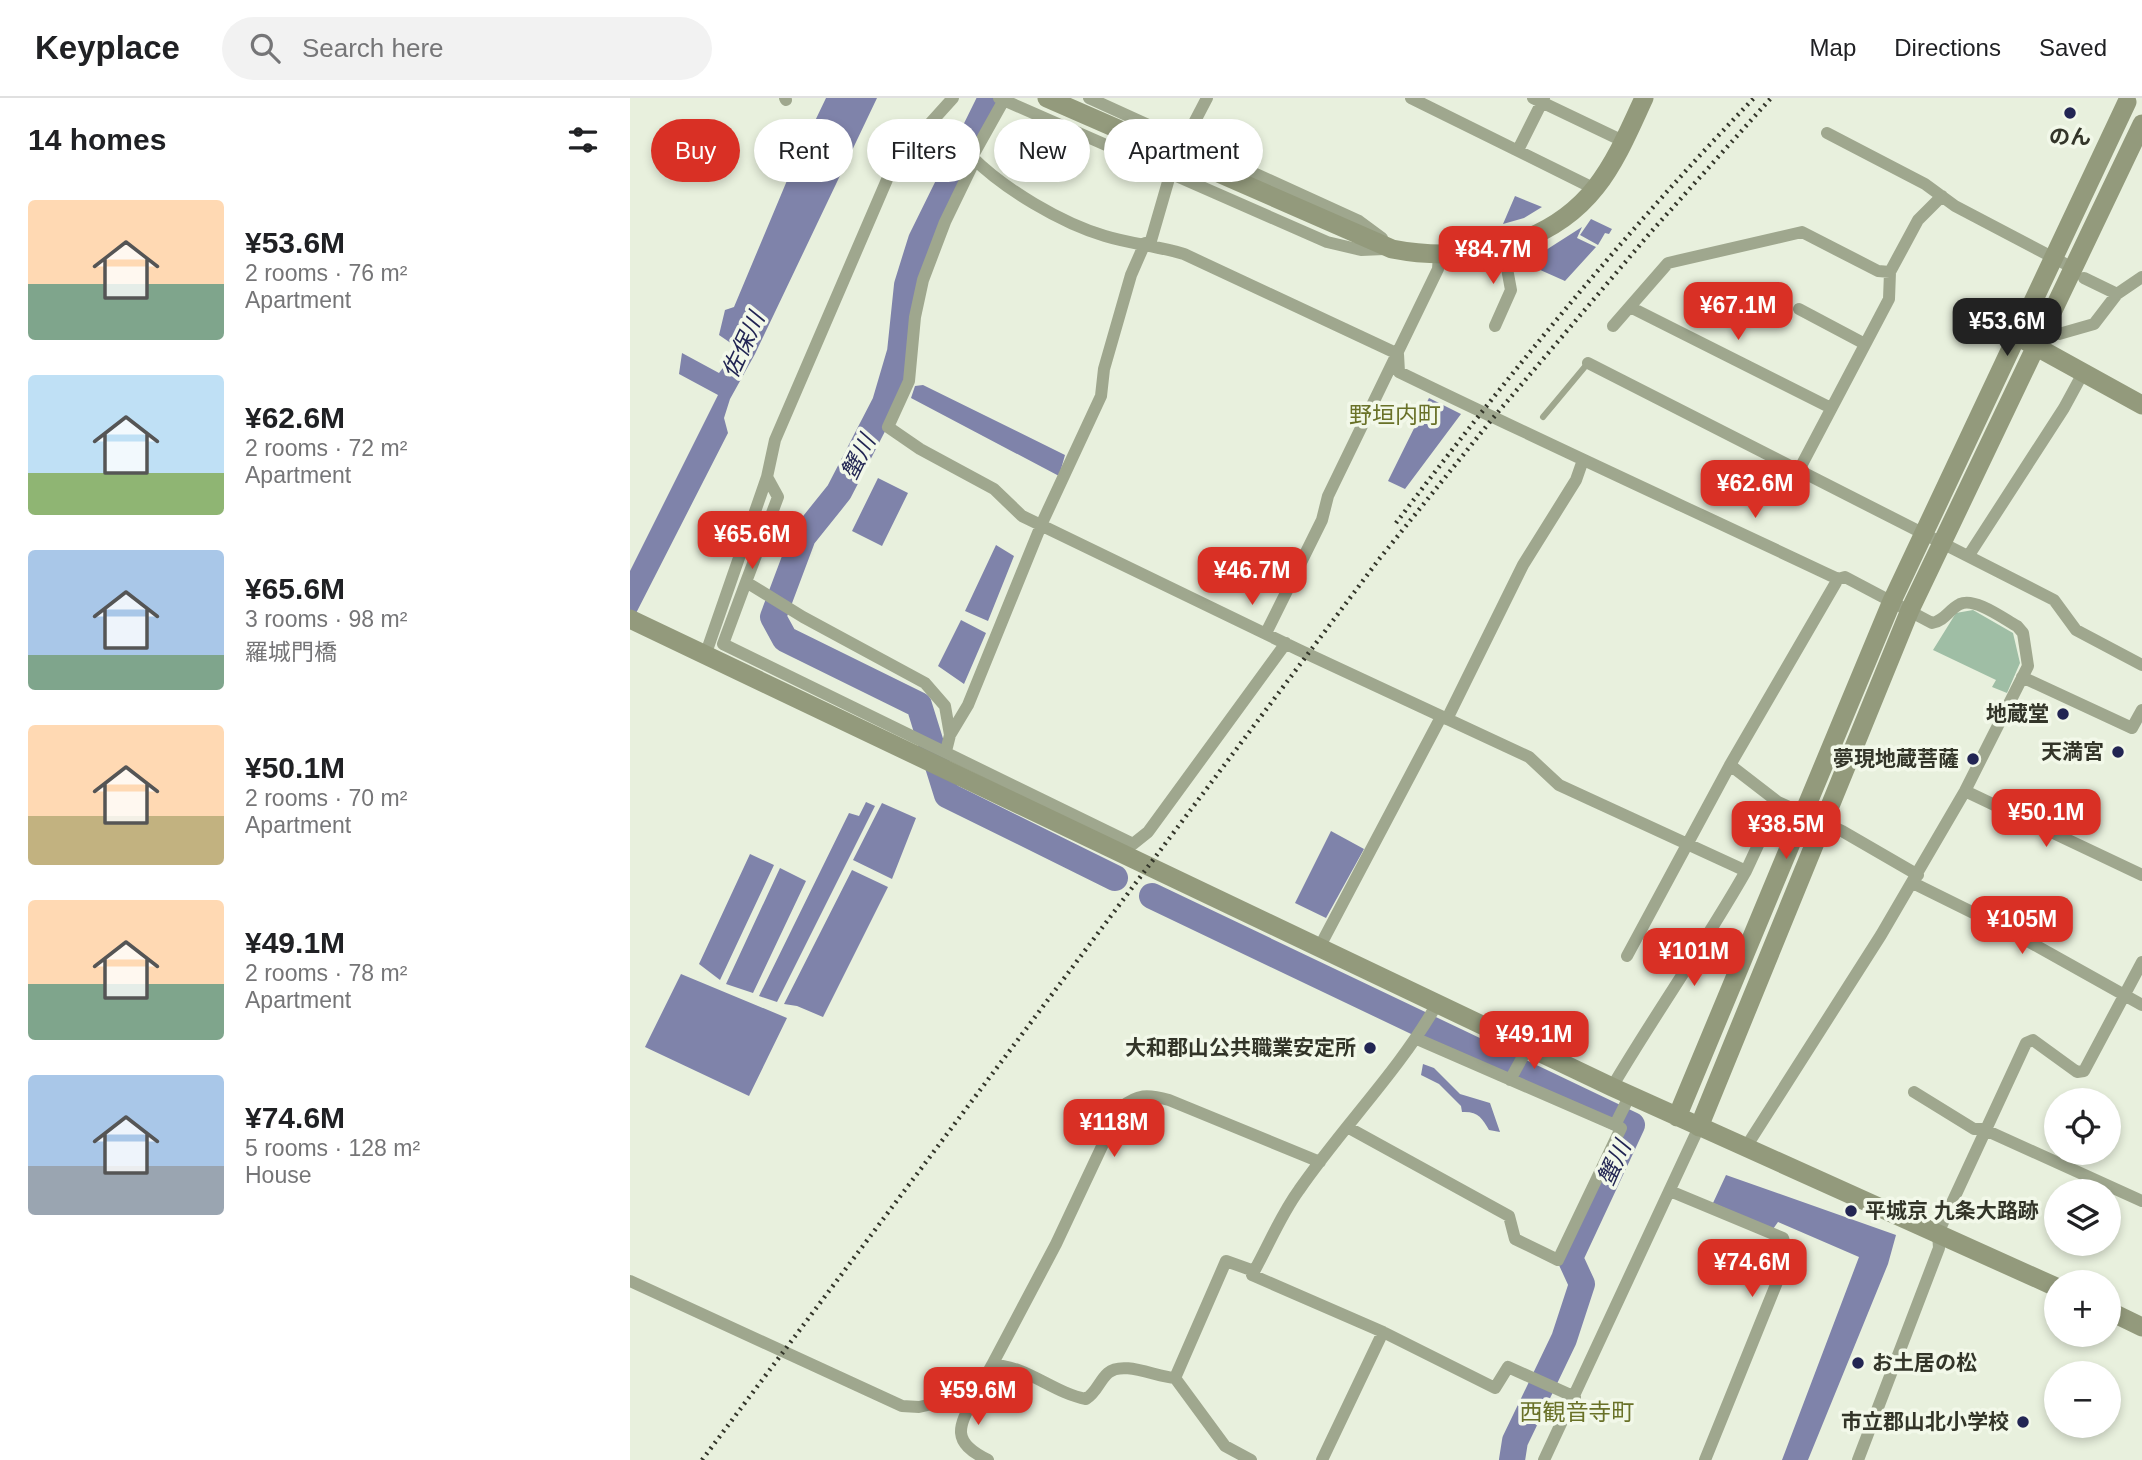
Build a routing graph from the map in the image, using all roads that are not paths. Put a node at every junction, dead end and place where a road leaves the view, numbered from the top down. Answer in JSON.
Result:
{"nodes":[{"id":1,"x":953,"y":98,"type":"edge"},
{"id":2,"x":1047,"y":98,"type":"edge"},
{"id":3,"x":1089,"y":98,"type":"edge"},
{"id":4,"x":1207,"y":98,"type":"edge"},
{"id":5,"x":1411,"y":98,"type":"edge"},
{"id":6,"x":1644,"y":98,"type":"edge"},
{"id":7,"x":1002,"y":99,"type":"edge"},
{"id":8,"x":1540,"y":99,"type":"edge"},
{"id":9,"x":2129,"y":104,"type":"edge"},
{"id":10,"x":1133,"y":119,"type":"edge"},
{"id":11,"x":1196,"y":119,"type":"edge"},
{"id":12,"x":2142,"y":124,"type":"edge"},
{"id":13,"x":1827,"y":133,"type":"dead end"},
{"id":14,"x":1623,"y":141,"type":"junction"},
{"id":15,"x":980,"y":142,"type":"edge"},
{"id":16,"x":1104,"y":143,"type":"edge"},
{"id":17,"x":1518,"y":150,"type":"junction"},
{"id":18,"x":2136,"y":150,"type":"edge"},
{"id":19,"x":980,"y":164,"type":"edge"},
{"id":20,"x":1263,"y":178,"type":"edge"},
{"id":21,"x":964,"y":182,"type":"edge"},
{"id":22,"x":1167,"y":182,"type":"edge"},
{"id":23,"x":1194,"y":182,"type":"edge"},
{"id":24,"x":1595,"y":188,"type":"junction"},
{"id":25,"x":1941,"y":196,"type":"junction"},
{"id":26,"x":1148,"y":244,"type":"junction"},
{"id":27,"x":1503,"y":247,"type":"junction"},
{"id":28,"x":1392,"y":249,"type":"junction"},
{"id":29,"x":1439,"y":256,"type":"junction"},
{"id":30,"x":2055,"y":260,"type":"junction"},
{"id":31,"x":1890,"y":272,"type":"junction"},
{"id":32,"x":2078,"y":273,"type":"junction"},
{"id":33,"x":2142,"y":277,"type":"edge"},
{"id":34,"x":2117,"y":294,"type":"junction"},
{"id":35,"x":1630,"y":307,"type":"junction"},
{"id":36,"x":1799,"y":309,"type":"dead end"},
{"id":37,"x":1495,"y":326,"type":"dead end"},
{"id":38,"x":1613,"y":326,"type":"dead end"},
{"id":39,"x":2059,"y":334,"type":"dead end"},
{"id":40,"x":2016,"y":337,"type":"junction"},
{"id":41,"x":1866,"y":344,"type":"junction"},
{"id":42,"x":2035,"y":346,"type":"junction"},
{"id":43,"x":1398,"y":354,"type":"junction"},
{"id":44,"x":1588,"y":363,"type":"joint"},
{"id":45,"x":2083,"y":373,"type":"junction"},
{"id":46,"x":2142,"y":405,"type":"edge"},
{"id":47,"x":1831,"y":408,"type":"junction"},
{"id":48,"x":1543,"y":417,"type":"dead end"},
{"id":49,"x":1583,"y":460,"type":"junction"},
{"id":50,"x":1799,"y":470,"type":"junction"},
{"id":51,"x":766,"y":477,"type":"junction"},
{"id":52,"x":1042,"y":523,"type":"junction"},
{"id":53,"x":1923,"y":534,"type":"junction"},
{"id":54,"x":1941,"y":542,"type":"junction"},
{"id":55,"x":1969,"y":555,"type":"junction"},
{"id":56,"x":1838,"y":579,"type":"junction"},
{"id":57,"x":747,"y":582,"type":"junction"},
{"id":58,"x":1892,"y":601,"type":"junction"},
{"id":59,"x":1910,"y":610,"type":"junction"},
{"id":60,"x":630,"y":619,"type":"edge"},
{"id":61,"x":1266,"y":632,"type":"junction"},
{"id":62,"x":1286,"y":643,"type":"junction"},
{"id":63,"x":706,"y":653,"type":"junction"},
{"id":64,"x":2142,"y":664,"type":"edge"},
{"id":65,"x":2022,"y":677,"type":"junction"},
{"id":66,"x":2142,"y":710,"type":"edge"},
{"id":67,"x":1444,"y":718,"type":"junction"},
{"id":68,"x":2137,"y":733,"type":"edge"},
{"id":69,"x":950,"y":735,"type":"junction"},
{"id":70,"x":946,"y":751,"type":"junction"},
{"id":71,"x":1730,"y":765,"type":"junction"},
{"id":72,"x":1965,"y":791,"type":"junction"},
{"id":73,"x":1778,"y":802,"type":"junction"},
{"id":74,"x":1802,"y":813,"type":"junction"},
{"id":75,"x":1823,"y":822,"type":"junction"},
{"id":76,"x":1688,"y":842,"type":"junction"},
{"id":77,"x":1746,"y":871,"type":"junction"},
{"id":78,"x":2142,"y":875,"type":"edge"},
{"id":79,"x":1915,"y":879,"type":"junction"},
{"id":80,"x":1319,"y":948,"type":"junction"},
{"id":81,"x":1627,"y":956,"type":"dead end"},
{"id":82,"x":2142,"y":962,"type":"edge"},
{"id":83,"x":2125,"y":997,"type":"junction"},
{"id":84,"x":1437,"y":1004,"type":"junction"},
{"id":85,"x":2142,"y":1005,"type":"edge"},
{"id":86,"x":1417,"y":1039,"type":"junction"},
{"id":87,"x":1528,"y":1047,"type":"junction"},
{"id":88,"x":1510,"y":1080,"type":"junction"},
{"id":89,"x":1612,"y":1087,"type":"junction"},
{"id":90,"x":1914,"y":1092,"type":"dead end"},
{"id":91,"x":1630,"y":1095,"type":"junction"},
{"id":92,"x":1677,"y":1116,"type":"junction"},
{"id":93,"x":1615,"y":1125,"type":"junction"},
{"id":94,"x":1699,"y":1127,"type":"junction"},
{"id":95,"x":1349,"y":1128,"type":"junction"},
{"id":96,"x":1983,"y":1129,"type":"junction"},
{"id":97,"x":1746,"y":1147,"type":"junction"},
{"id":98,"x":1320,"y":1162,"type":"junction"},
{"id":99,"x":1670,"y":1191,"type":"junction"},
{"id":100,"x":2142,"y":1202,"type":"edge"},
{"id":101,"x":1938,"y":1233,"type":"junction"},
{"id":102,"x":1254,"y":1271,"type":"junction"},
{"id":103,"x":630,"y":1281,"type":"edge"},
{"id":104,"x":2044,"y":1282,"type":"edge"},
{"id":105,"x":2121,"y":1317,"type":"edge"},
{"id":106,"x":2142,"y":1327,"type":"edge"},
{"id":107,"x":1383,"y":1332,"type":"junction"},
{"id":108,"x":992,"y":1365,"type":"junction"},
{"id":109,"x":1175,"y":1378,"type":"junction"},
{"id":110,"x":976,"y":1394,"type":"junction"},
{"id":111,"x":1575,"y":1397,"type":"junction"},
{"id":112,"x":988,"y":1460,"type":"edge"},
{"id":113,"x":1251,"y":1460,"type":"edge"},
{"id":114,"x":1322,"y":1460,"type":"edge"},
{"id":115,"x":1544,"y":1460,"type":"edge"},
{"id":116,"x":1705,"y":1460,"type":"edge"},
{"id":117,"x":1858,"y":1460,"type":"edge"}],
"edges":[{"from":1,"to":51,"type":"street"},
{"from":2,"to":28,"type":"street"},
{"from":3,"to":10,"type":"street"},
{"from":4,"to":11,"type":"street"},
{"from":5,"to":17,"type":"street"},
{"from":6,"to":14,"type":"street"},
{"from":7,"to":15,"type":"street"},
{"from":7,"to":16,"type":"street"},
{"from":8,"to":14,"type":"street"},
{"from":8,"to":17,"type":"street"},
{"from":9,"to":30,"type":"street"},
{"from":12,"to":18,"type":"street"},
{"from":13,"to":25,"type":"street"},
{"from":14,"to":24,"type":"street"},
{"from":17,"to":24,"type":"street"},
{"from":18,"to":32,"type":"street"},
{"from":19,"to":26,"type":"street"},
{"from":20,"to":28,"type":"street"},
{"from":21,"to":52,"type":"street"},
{"from":22,"to":26,"type":"street"},
{"from":23,"to":28,"type":"street"},
{"from":24,"to":27,"type":"street"},
{"from":25,"to":30,"type":"street"},
{"from":25,"to":31,"type":"street"},
{"from":26,"to":43,"type":"street"},
{"from":26,"to":52,"type":"street"},
{"from":27,"to":29,"type":"street"},
{"from":27,"to":37,"type":"street"},
{"from":28,"to":29,"type":"street"},
{"from":29,"to":43,"type":"street"},
{"from":30,"to":32,"type":"street"},
{"from":30,"to":40,"type":"street"},
{"from":31,"to":35,"type":"street"},
{"from":31,"to":41,"type":"street"},
{"from":32,"to":34,"type":"street"},
{"from":32,"to":42,"type":"street"},
{"from":33,"to":34,"type":"street"},
{"from":34,"to":39,"type":"street"},
{"from":35,"to":38,"type":"street"},
{"from":35,"to":47,"type":"street"},
{"from":36,"to":41,"type":"street"},
{"from":40,"to":42,"type":"street"},
{"from":40,"to":53,"type":"street"},
{"from":41,"to":47,"type":"street"},
{"from":42,"to":45,"type":"street"},
{"from":42,"to":54,"type":"street"},
{"from":43,"to":49,"type":"street"},
{"from":43,"to":61,"type":"street"},
{"from":44,"to":48,"type":"lane"},
{"from":44,"to":50,"type":"street"},
{"from":45,"to":46,"type":"street"},
{"from":45,"to":55,"type":"street"},
{"from":47,"to":50,"type":"street"},
{"from":49,"to":56,"type":"street"},
{"from":49,"to":67,"type":"street"},
{"from":50,"to":53,"type":"street"},
{"from":51,"to":57,"type":"street"},
{"from":51,"to":63,"type":"street"},
{"from":52,"to":61,"type":"street"},
{"from":52,"to":69,"type":"street"},
{"from":53,"to":54,"type":"street"},
{"from":53,"to":58,"type":"street"},
{"from":54,"to":55,"type":"street"},
{"from":54,"to":59,"type":"street"},
{"from":55,"to":64,"type":"street"},
{"from":56,"to":58,"type":"street"},
{"from":56,"to":71,"type":"street"},
{"from":57,"to":69,"type":"street"},
{"from":57,"to":70,"type":"street"},
{"from":58,"to":59,"type":"street"},
{"from":58,"to":74,"type":"street"},
{"from":59,"to":65,"type":"street"},
{"from":59,"to":75,"type":"street"},
{"from":60,"to":63,"type":"street"},
{"from":61,"to":62,"type":"street"},
{"from":62,"to":67,"type":"street"},
{"from":62,"to":70,"type":"street"},
{"from":63,"to":80,"type":"street"},
{"from":65,"to":68,"type":"street"},
{"from":65,"to":72,"type":"street"},
{"from":66,"to":68,"type":"street"},
{"from":67,"to":76,"type":"street"},
{"from":67,"to":80,"type":"street"},
{"from":69,"to":70,"type":"street"},
{"from":71,"to":73,"type":"street"},
{"from":71,"to":76,"type":"street"},
{"from":72,"to":78,"type":"street"},
{"from":72,"to":79,"type":"street"},
{"from":73,"to":74,"type":"street"},
{"from":73,"to":77,"type":"street"},
{"from":74,"to":75,"type":"street"},
{"from":74,"to":92,"type":"street"},
{"from":75,"to":79,"type":"street"},
{"from":75,"to":94,"type":"street"},
{"from":76,"to":77,"type":"street"},
{"from":76,"to":81,"type":"street"},
{"from":77,"to":89,"type":"street"},
{"from":79,"to":83,"type":"street"},
{"from":79,"to":97,"type":"street"},
{"from":80,"to":84,"type":"street"},
{"from":82,"to":83,"type":"street"},
{"from":83,"to":85,"type":"street"},
{"from":83,"to":96,"type":"street"},
{"from":84,"to":86,"type":"street"},
{"from":84,"to":87,"type":"street"},
{"from":86,"to":88,"type":"street"},
{"from":86,"to":95,"type":"street"},
{"from":87,"to":88,"type":"street"},
{"from":87,"to":89,"type":"street"},
{"from":88,"to":93,"type":"street"},
{"from":89,"to":91,"type":"street"},
{"from":90,"to":96,"type":"street"},
{"from":91,"to":92,"type":"street"},
{"from":91,"to":93,"type":"street"},
{"from":92,"to":94,"type":"street"},
{"from":93,"to":95,"type":"street"},
{"from":94,"to":97,"type":"street"},
{"from":94,"to":99,"type":"street"},
{"from":95,"to":98,"type":"street"},
{"from":96,"to":100,"type":"street"},
{"from":96,"to":101,"type":"street"},
{"from":97,"to":101,"type":"street"},
{"from":98,"to":102,"type":"street"},
{"from":98,"to":108,"type":"street"},
{"from":99,"to":111,"type":"street"},
{"from":99,"to":116,"type":"street"},
{"from":101,"to":104,"type":"street"},
{"from":101,"to":117,"type":"street"},
{"from":102,"to":107,"type":"street"},
{"from":102,"to":109,"type":"street"},
{"from":103,"to":110,"type":"street"},
{"from":105,"to":106,"type":"street"},
{"from":107,"to":111,"type":"street"},
{"from":107,"to":114,"type":"street"},
{"from":108,"to":109,"type":"street"},
{"from":108,"to":110,"type":"street"},
{"from":109,"to":113,"type":"street"},
{"from":110,"to":112,"type":"street"},
{"from":111,"to":115,"type":"street"}]}
